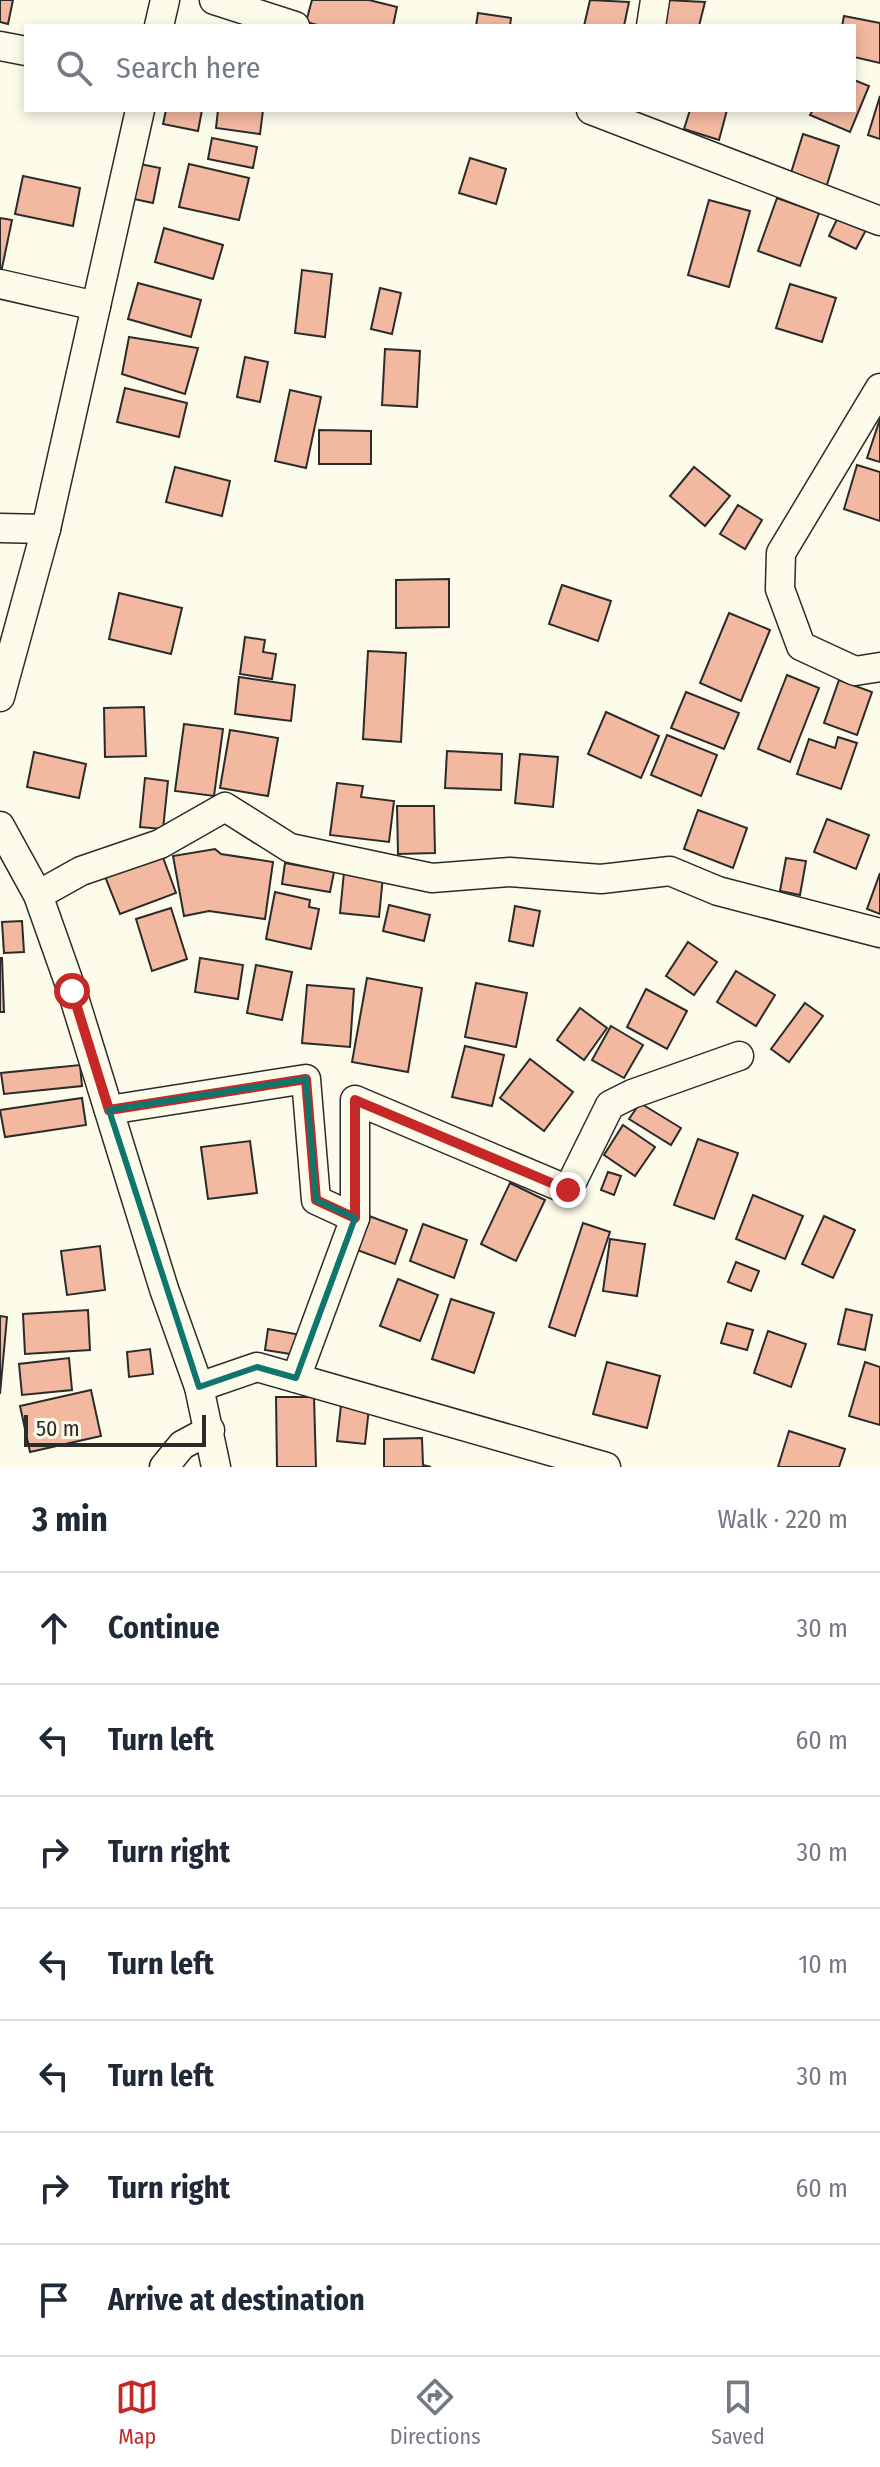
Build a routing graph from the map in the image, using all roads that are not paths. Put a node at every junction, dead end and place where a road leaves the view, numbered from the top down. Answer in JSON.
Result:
{"nodes":[{"id":1,"x":165,"y":0,"type":"edge"},
{"id":2,"x":214,"y":0,"type":"edge"},
{"id":3,"x":655,"y":0,"type":"edge"},
{"id":4,"x":159,"y":24,"type":"edge"},
{"id":5,"x":289,"y":24,"type":"edge"},
{"id":6,"x":651,"y":24,"type":"edge"},
{"id":7,"x":0,"y":46,"type":"edge"},
{"id":8,"x":24,"y":51,"type":"edge"},
{"id":9,"x":140,"y":112,"type":"edge"},
{"id":10,"x":601,"y":112,"type":"edge"},
{"id":11,"x":621,"y":116,"type":"edge"},
{"id":12,"x":880,"y":221,"type":"edge"},
{"id":13,"x":0,"y":284,"type":"edge"},
{"id":14,"x":96,"y":306,"type":"junction"},
{"id":15,"x":880,"y":388,"type":"edge"},
{"id":16,"x":0,"y":528,"type":"edge"},
{"id":17,"x":46,"y":529,"type":"junction"},
{"id":18,"x":880,"y":667,"type":"edge"},
{"id":19,"x":0,"y":697,"type":"edge"},
{"id":20,"x":0,"y":826,"type":"edge"},
{"id":21,"x":38,"y":895,"type":"junction"},
{"id":22,"x":880,"y":933,"type":"edge"},
{"id":23,"x":739,"y":1056,"type":"dead end"},
{"id":24,"x":109,"y":1110,"type":"junction"},
{"id":25,"x":355,"y":1218,"type":"junction"},
{"id":26,"x":296,"y":1378,"type":"junction"},
{"id":27,"x":199,"y":1387,"type":"junction"},
{"id":28,"x":210,"y":1430,"type":"junction"},
{"id":29,"x":164,"y":1467,"type":"edge"},
{"id":30,"x":216,"y":1467,"type":"edge"},
{"id":31,"x":606,"y":1467,"type":"edge"}],
"edges":[{"from":1,"to":4,"type":"street"},
{"from":2,"to":5,"type":"street"},
{"from":3,"to":6,"type":"street"},
{"from":7,"to":8,"type":"street"},
{"from":9,"to":14,"type":"street"},
{"from":10,"to":11,"type":"street"},
{"from":11,"to":12,"type":"street"},
{"from":13,"to":14,"type":"street"},
{"from":14,"to":17,"type":"street"},
{"from":15,"to":18,"type":"street"},
{"from":16,"to":17,"type":"street"},
{"from":17,"to":19,"type":"street"},
{"from":20,"to":21,"type":"street"},
{"from":21,"to":22,"type":"street"},
{"from":21,"to":24,"type":"street"},
{"from":23,"to":25,"type":"street"},
{"from":24,"to":25,"type":"street"},
{"from":24,"to":27,"type":"street"},
{"from":25,"to":26,"type":"street"},
{"from":26,"to":27,"type":"street"},
{"from":26,"to":31,"type":"street"},
{"from":27,"to":28,"type":"street"},
{"from":28,"to":29,"type":"street"},
{"from":28,"to":30,"type":"street"}]}
